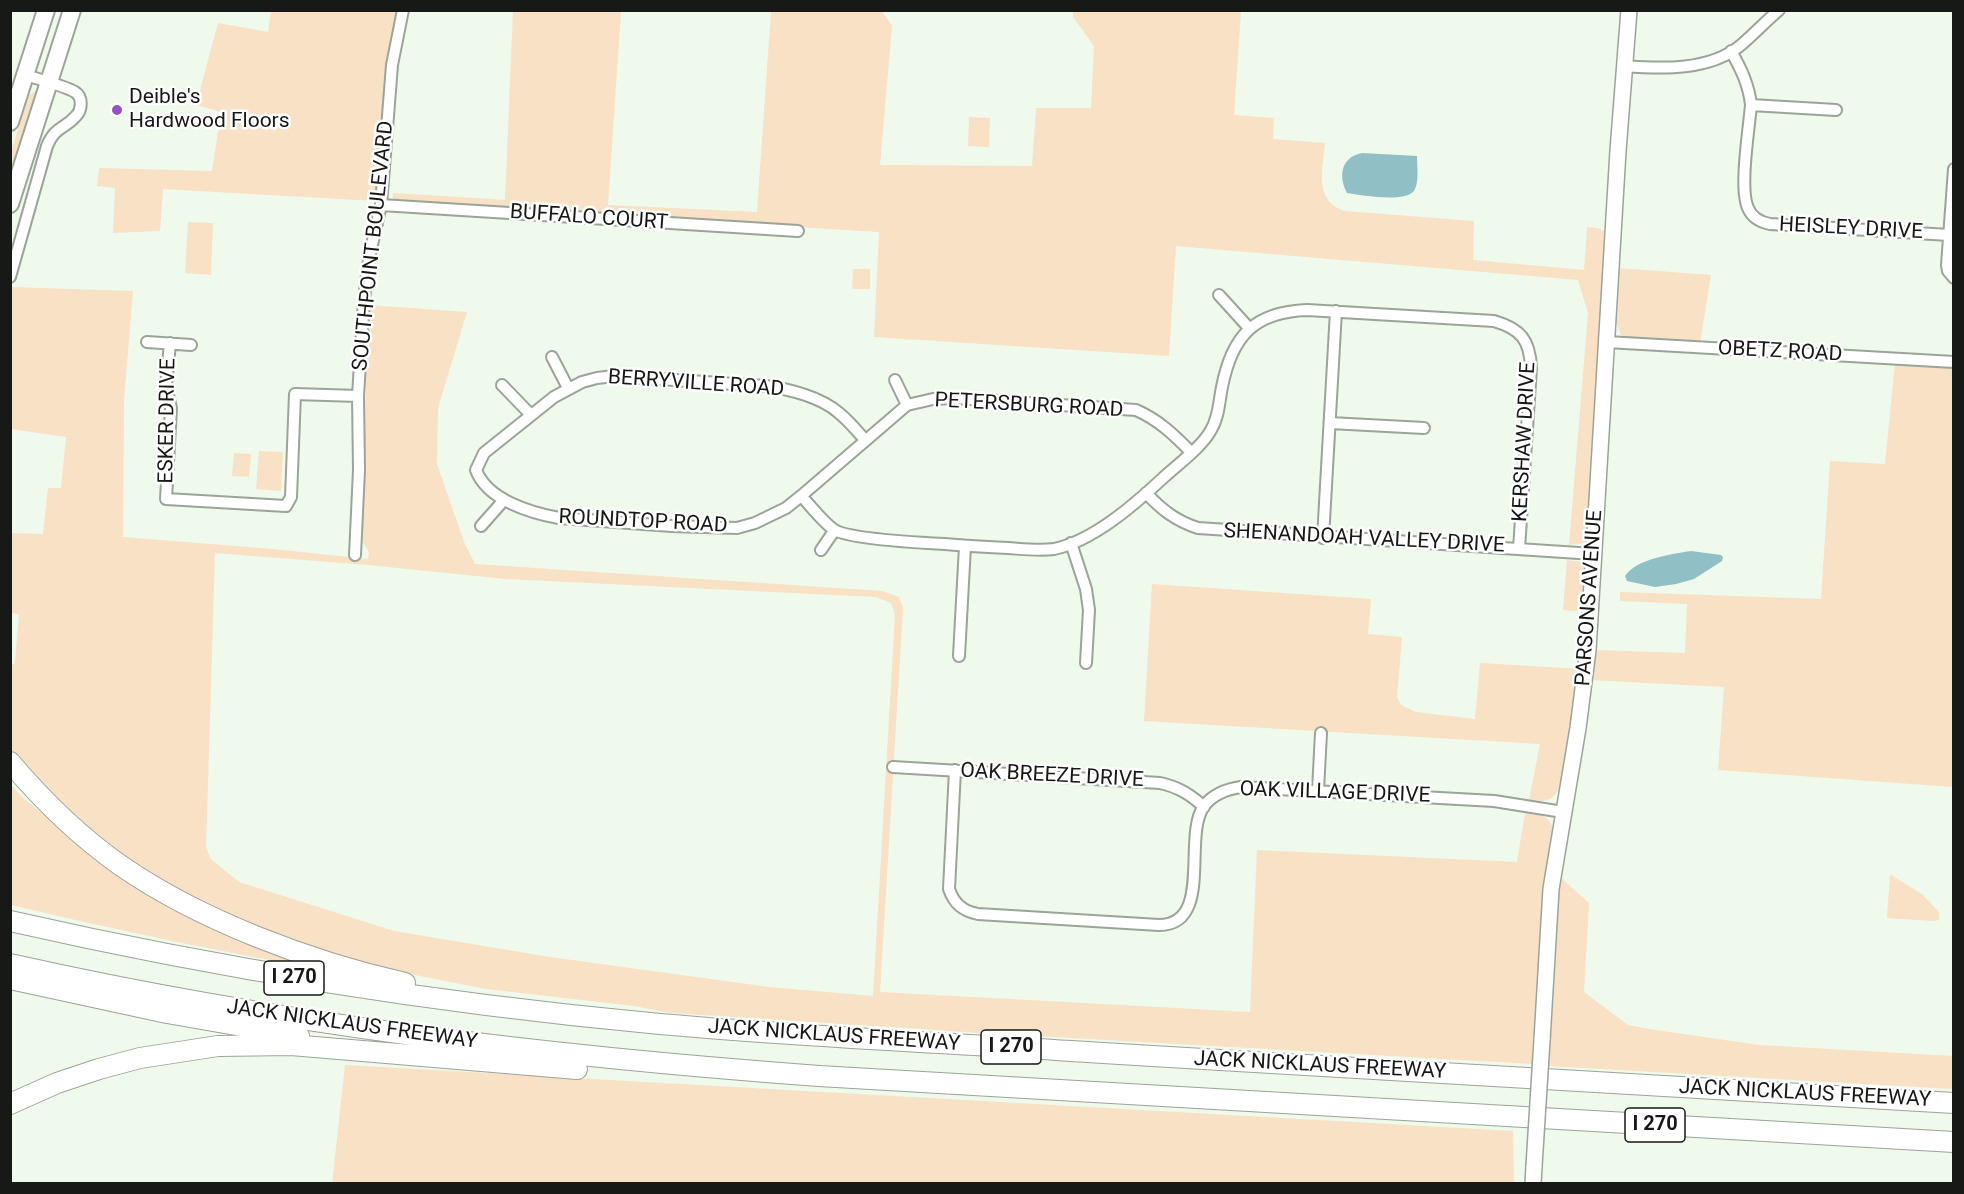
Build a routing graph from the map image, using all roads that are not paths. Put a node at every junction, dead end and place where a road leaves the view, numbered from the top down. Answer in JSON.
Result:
{"nodes":[{"id":1,"x":46,"y":10,"type":"edge"},
{"id":2,"x":72,"y":10,"type":"edge"},
{"id":3,"x":403,"y":10,"type":"edge"},
{"id":4,"x":1629,"y":10,"type":"edge"},
{"id":5,"x":1779,"y":10,"type":"edge"},
{"id":6,"x":1731,"y":51,"type":"junction"},
{"id":7,"x":1624,"y":66,"type":"junction"},
{"id":8,"x":26,"y":75,"type":"junction"},
{"id":9,"x":49,"y":83,"type":"junction"},
{"id":10,"x":1751,"y":105,"type":"junction"},
{"id":11,"x":1836,"y":110,"type":"dead end"},
{"id":12,"x":10,"y":122,"type":"edge"},
{"id":13,"x":1953,"y":170,"type":"edge"},
{"id":14,"x":10,"y":204,"type":"edge"},
{"id":15,"x":381,"y":205,"type":"junction"},
{"id":16,"x":798,"y":231,"type":"dead end"},
{"id":17,"x":1949,"y":235,"type":"junction"},
{"id":18,"x":1952,"y":277,"type":"edge"},
{"id":19,"x":10,"y":278,"type":"edge"},
{"id":20,"x":1219,"y":295,"type":"dead end"},
{"id":21,"x":1336,"y":311,"type":"junction"},
{"id":22,"x":1249,"y":328,"type":"junction"},
{"id":23,"x":147,"y":342,"type":"dead end"},
{"id":24,"x":1606,"y":342,"type":"junction"},
{"id":25,"x":170,"y":343,"type":"junction"},
{"id":26,"x":190,"y":345,"type":"dead end"},
{"id":27,"x":552,"y":357,"type":"dead end"},
{"id":28,"x":1953,"y":362,"type":"edge"},
{"id":29,"x":895,"y":380,"type":"dead end"},
{"id":30,"x":502,"y":385,"type":"dead end"},
{"id":31,"x":568,"y":388,"type":"junction"},
{"id":32,"x":358,"y":396,"type":"junction"},
{"id":33,"x":907,"y":405,"type":"junction"},
{"id":34,"x":531,"y":415,"type":"junction"},
{"id":35,"x":1330,"y":423,"type":"junction"},
{"id":36,"x":1424,"y":428,"type":"dead end"},
{"id":37,"x":865,"y":440,"type":"junction"},
{"id":38,"x":1191,"y":452,"type":"junction"},
{"id":39,"x":477,"y":474,"type":"joint"},
{"id":40,"x":1146,"y":493,"type":"junction"},
{"id":41,"x":801,"y":496,"type":"junction"},
{"id":42,"x":504,"y":500,"type":"junction"},
{"id":43,"x":481,"y":526,"type":"dead end"},
{"id":44,"x":834,"y":531,"type":"junction"},
{"id":45,"x":1323,"y":538,"type":"junction"},
{"id":46,"x":1071,"y":543,"type":"junction"},
{"id":47,"x":966,"y":546,"type":"junction"},
{"id":48,"x":1519,"y":549,"type":"junction"},
{"id":49,"x":821,"y":550,"type":"dead end"},
{"id":50,"x":1594,"y":554,"type":"junction"},
{"id":51,"x":355,"y":555,"type":"dead end"},
{"id":52,"x":958,"y":656,"type":"dead end"},
{"id":53,"x":1086,"y":663,"type":"dead end"},
{"id":54,"x":1321,"y":733,"type":"dead end"},
{"id":55,"x":10,"y":762,"type":"edge"},
{"id":56,"x":892,"y":767,"type":"dead end"},
{"id":57,"x":955,"y":771,"type":"junction"},
{"id":58,"x":1318,"y":790,"type":"junction"},
{"id":59,"x":1204,"y":807,"type":"junction"},
{"id":60,"x":1563,"y":812,"type":"junction"},
{"id":61,"x":10,"y":921,"type":"edge"},
{"id":62,"x":10,"y":964,"type":"edge"},
{"id":63,"x":10,"y":979,"type":"edge"},
{"id":64,"x":516,"y":1009,"type":"junction"},
{"id":65,"x":495,"y":1062,"type":"junction"},
{"id":66,"x":819,"y":1076,"type":"junction"},
{"id":67,"x":1953,"y":1103,"type":"edge"},
{"id":68,"x":10,"y":1104,"type":"edge"},
{"id":69,"x":1953,"y":1142,"type":"edge"},
{"id":70,"x":1533,"y":1184,"type":"edge"}],
"edges":[{"from":1,"to":8,"type":"main road"},
{"from":2,"to":9,"type":"main road"},
{"from":3,"to":15,"type":"street","name":"SOUTHPOINT BOULEVARD"},
{"from":4,"to":7,"type":"street","name":"PARSONS AVENUE"},
{"from":5,"to":6,"type":"street"},
{"from":6,"to":7,"type":"street"},
{"from":6,"to":10,"type":"street"},
{"from":7,"to":24,"type":"street","name":"PARSONS AVENUE"},
{"from":8,"to":9,"type":"street"},
{"from":8,"to":12,"type":"main road"},
{"from":9,"to":14,"type":"main road"},
{"from":9,"to":19,"type":"street"},
{"from":10,"to":11,"type":"street"},
{"from":10,"to":17,"type":"street","name":"HEISLEY DRIVE"},
{"from":13,"to":17,"type":"street"},
{"from":15,"to":16,"type":"street","name":"BUFFALO COURT"},
{"from":15,"to":32,"type":"street","name":"SOUTHPOINT BOULEVARD"},
{"from":17,"to":18,"type":"street"},
{"from":20,"to":22,"type":"street"},
{"from":21,"to":22,"type":"street"},
{"from":21,"to":35,"type":"street"},
{"from":21,"to":48,"type":"street","name":"KERSHAW DRIVE"},
{"from":22,"to":38,"type":"street"},
{"from":23,"to":25,"type":"street"},
{"from":24,"to":28,"type":"street","name":"OBETZ ROAD"},
{"from":24,"to":50,"type":"street","name":"PARSONS AVENUE"},
{"from":25,"to":26,"type":"street"},
{"from":25,"to":32,"type":"street","name":"ESKER DRIVE"},
{"from":27,"to":31,"type":"street"},
{"from":29,"to":33,"type":"street"},
{"from":30,"to":34,"type":"street"},
{"from":31,"to":34,"type":"street","name":"BERRYVILLE ROAD"},
{"from":31,"to":37,"type":"street","name":"BERRYVILLE ROAD"},
{"from":32,"to":51,"type":"street","name":"SOUTHPOINT BOULEVARD"},
{"from":33,"to":37,"type":"street","name":"PETERSBURG ROAD"},
{"from":33,"to":38,"type":"street","name":"PETERSBURG ROAD"},
{"from":34,"to":39,"type":"street","name":"BERRYVILLE ROAD"},
{"from":35,"to":36,"type":"street"},
{"from":35,"to":45,"type":"street"},
{"from":37,"to":41,"type":"street","name":"ROUNDTOP ROAD"},
{"from":38,"to":40,"type":"street"},
{"from":39,"to":42,"type":"street","name":"ROUNDTOP ROAD"},
{"from":40,"to":45,"type":"street","name":"SHENANDOAH VALLEY DRIVE"},
{"from":40,"to":46,"type":"street"},
{"from":41,"to":42,"type":"street","name":"ROUNDTOP ROAD"},
{"from":41,"to":44,"type":"street"},
{"from":42,"to":43,"type":"street"},
{"from":44,"to":47,"type":"street"},
{"from":44,"to":49,"type":"street"},
{"from":45,"to":48,"type":"street","name":"SHENANDOAH VALLEY DRIVE"},
{"from":46,"to":47,"type":"street"},
{"from":46,"to":53,"type":"street"},
{"from":47,"to":52,"type":"street"},
{"from":48,"to":50,"type":"street","name":"SHENANDOAH VALLEY DRIVE"},
{"from":50,"to":60,"type":"street","name":"PARSONS AVENUE"},
{"from":54,"to":58,"type":"street"},
{"from":55,"to":64,"type":"highway"},
{"from":56,"to":57,"type":"street","name":"OAK BREEZE DRIVE"},
{"from":57,"to":59,"type":"street","name":"OAK BREEZE DRIVE"},
{"from":57,"to":59,"type":"street"},
{"from":58,"to":59,"type":"street","name":"OAK VILLAGE DRIVE"},
{"from":58,"to":60,"type":"street","name":"OAK VILLAGE DRIVE"},
{"from":60,"to":70,"type":"street","name":"PARSONS AVENUE","bridge":true},
{"from":61,"to":64,"type":"highway","name":"JACK NICKLAUS FREEWAY","number":"I 270"},
{"from":62,"to":66,"type":"highway","name":"JACK NICKLAUS FREEWAY","number":"I 270"},
{"from":63,"to":65,"type":"highway"},
{"from":64,"to":67,"type":"highway","name":"JACK NICKLAUS FREEWAY","number":"I 270"},
{"from":65,"to":66,"type":"highway"},
{"from":65,"to":68,"type":"highway"},
{"from":66,"to":69,"type":"highway","name":"JACK NICKLAUS FREEWAY","number":"I 270"}]}
